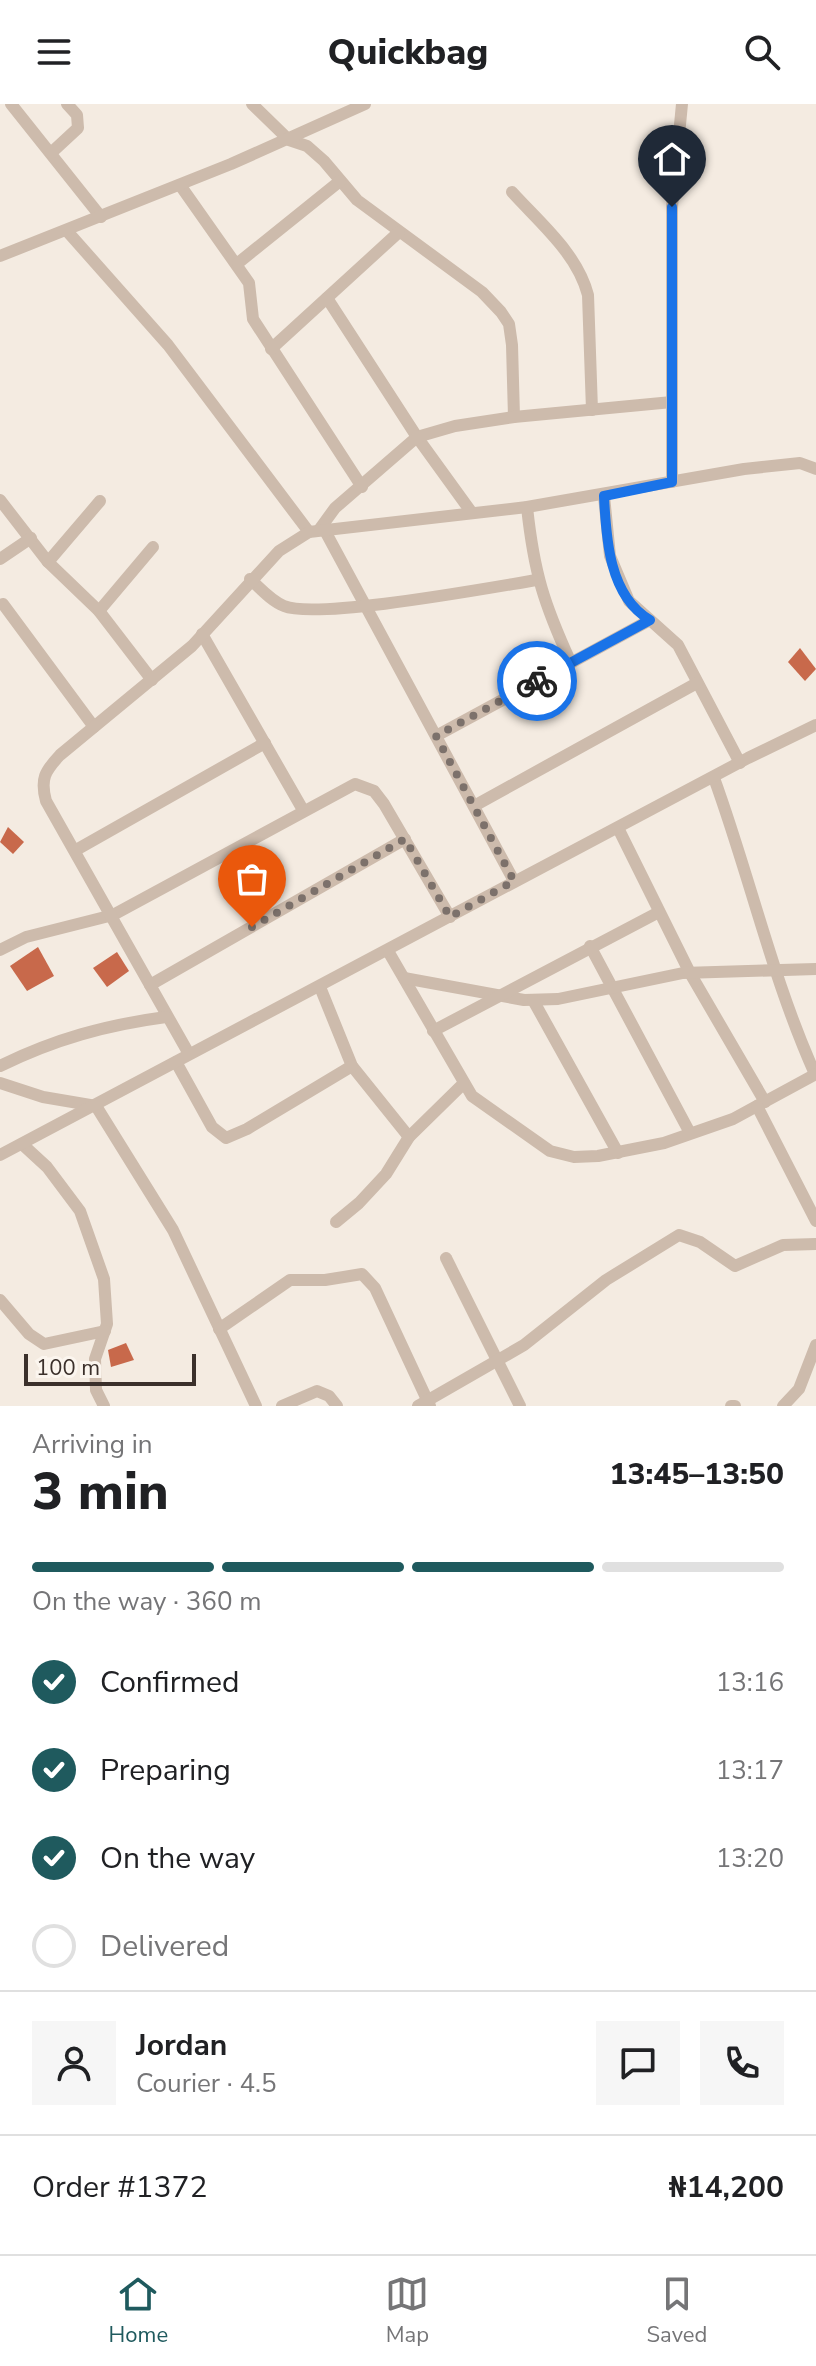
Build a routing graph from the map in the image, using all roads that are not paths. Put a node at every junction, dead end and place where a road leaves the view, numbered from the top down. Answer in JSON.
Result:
{"nodes":[{"id":1,"x":11,"y":104,"type":"edge"},
{"id":2,"x":67,"y":104,"type":"edge"},
{"id":3,"x":252,"y":104,"type":"edge"},
{"id":4,"x":365,"y":104,"type":"edge"},
{"id":5,"x":682,"y":104,"type":"edge"},
{"id":6,"x":289,"y":140,"type":"junction"},
{"id":7,"x":51,"y":153,"type":"junction"},
{"id":8,"x":340,"y":181,"type":"junction"},
{"id":9,"x":180,"y":185,"type":"junction"},
{"id":10,"x":512,"y":192,"type":"dead end"},
{"id":11,"x":101,"y":217,"type":"junction"},
{"id":12,"x":67,"y":231,"type":"junction"},
{"id":13,"x":399,"y":232,"type":"junction"},
{"id":14,"x":0,"y":256,"type":"edge"},
{"id":15,"x":238,"y":263,"type":"junction"},
{"id":16,"x":327,"y":298,"type":"junction"},
{"id":17,"x":271,"y":349,"type":"junction"},
{"id":18,"x":672,"y":402,"type":"junction"},
{"id":19,"x":592,"y":410,"type":"junction"},
{"id":20,"x":514,"y":417,"type":"junction"},
{"id":21,"x":417,"y":437,"type":"junction"},
{"id":22,"x":816,"y":469,"type":"edge"},
{"id":23,"x":672,"y":482,"type":"junction"},
{"id":24,"x":362,"y":487,"type":"junction"},
{"id":25,"x":604,"y":496,"type":"junction"},
{"id":26,"x":0,"y":500,"type":"edge"},
{"id":27,"x":100,"y":501,"type":"dead end"},
{"id":28,"x":527,"y":507,"type":"junction"},
{"id":29,"x":472,"y":513,"type":"junction"},
{"id":30,"x":317,"y":530,"type":"junction"},
{"id":31,"x":31,"y":538,"type":"junction"},
{"id":32,"x":153,"y":547,"type":"dead end"},
{"id":33,"x":0,"y":559,"type":"edge"},
{"id":34,"x":48,"y":562,"type":"junction"},
{"id":35,"x":250,"y":579,"type":"junction"},
{"id":36,"x":537,"y":580,"type":"junction"},
{"id":37,"x":3,"y":604,"type":"dead end"},
{"id":38,"x":366,"y":605,"type":"junction"},
{"id":39,"x":99,"y":611,"type":"junction"},
{"id":40,"x":650,"y":620,"type":"junction"},
{"id":41,"x":202,"y":634,"type":"junction"},
{"id":42,"x":571,"y":663,"type":"junction"},
{"id":43,"x":152,"y":680,"type":"junction"},
{"id":44,"x":697,"y":683,"type":"junction"},
{"id":45,"x":816,"y":725,"type":"edge"},
{"id":46,"x":94,"y":727,"type":"junction"},
{"id":47,"x":436,"y":736,"type":"junction"},
{"id":48,"x":265,"y":743,"type":"junction"},
{"id":49,"x":740,"y":763,"type":"junction"},
{"id":50,"x":714,"y":778,"type":"junction"},
{"id":51,"x":474,"y":806,"type":"junction"},
{"id":52,"x":303,"y":810,"type":"junction"},
{"id":53,"x":618,"y":828,"type":"junction"},
{"id":54,"x":405,"y":839,"type":"junction"},
{"id":55,"x":76,"y":850,"type":"junction"},
{"id":56,"x":514,"y":881,"type":"junction"},
{"id":57,"x":659,"y":912,"type":"junction"},
{"id":58,"x":113,"y":915,"type":"junction"},
{"id":59,"x":450,"y":917,"type":"junction"},
{"id":60,"x":590,"y":946,"type":"junction"},
{"id":61,"x":0,"y":950,"type":"edge"},
{"id":62,"x":388,"y":951,"type":"junction"},
{"id":63,"x":816,"y":969,"type":"edge"},
{"id":64,"x":773,"y":970,"type":"junction"},
{"id":65,"x":690,"y":973,"type":"junction"},
{"id":66,"x":404,"y":978,"type":"junction"},
{"id":67,"x":150,"y":985,"type":"junction"},
{"id":68,"x":612,"y":985,"type":"junction"},
{"id":69,"x":320,"y":987,"type":"junction"},
{"id":70,"x":502,"y":996,"type":"junction"},
{"id":71,"x":533,"y":1000,"type":"junction"},
{"id":72,"x":166,"y":1017,"type":"junction"},
{"id":73,"x":433,"y":1031,"type":"junction"},
{"id":74,"x":189,"y":1054,"type":"junction"},
{"id":75,"x":176,"y":1062,"type":"junction"},
{"id":76,"x":0,"y":1066,"type":"edge"},
{"id":77,"x":352,"y":1066,"type":"junction"},
{"id":78,"x":816,"y":1074,"type":"edge"},
{"id":79,"x":0,"y":1083,"type":"edge"},
{"id":80,"x":463,"y":1084,"type":"junction"},
{"id":81,"x":761,"y":1104,"type":"junction"},
{"id":82,"x":96,"y":1106,"type":"junction"},
{"id":83,"x":690,"y":1133,"type":"junction"},
{"id":84,"x":409,"y":1137,"type":"junction"},
{"id":85,"x":22,"y":1144,"type":"junction"},
{"id":86,"x":618,"y":1153,"type":"junction"},
{"id":87,"x":0,"y":1155,"type":"edge"},
{"id":88,"x":816,"y":1221,"type":"edge"},
{"id":89,"x":336,"y":1222,"type":"dead end"},
{"id":90,"x":816,"y":1244,"type":"edge"},
{"id":91,"x":446,"y":1258,"type":"dead end"},
{"id":92,"x":0,"y":1300,"type":"edge"},
{"id":93,"x":219,"y":1329,"type":"junction"},
{"id":94,"x":105,"y":1331,"type":"junction"},
{"id":95,"x":816,"y":1345,"type":"edge"},
{"id":96,"x":498,"y":1361,"type":"junction"},
{"id":97,"x":425,"y":1404,"type":"edge"},
{"id":98,"x":104,"y":1406,"type":"edge"},
{"id":99,"x":256,"y":1406,"type":"edge"},
{"id":100,"x":282,"y":1406,"type":"edge"},
{"id":101,"x":337,"y":1406,"type":"edge"},
{"id":102,"x":520,"y":1406,"type":"edge"},
{"id":103,"x":783,"y":1406,"type":"edge"}],
"edges":[{"from":1,"to":7,"type":"street"},
{"from":2,"to":7,"type":"street"},
{"from":3,"to":6,"type":"street"},
{"from":4,"to":6,"type":"street"},
{"from":5,"to":18,"type":"street"},
{"from":6,"to":8,"type":"street"},
{"from":6,"to":9,"type":"street"},
{"from":7,"to":11,"type":"street"},
{"from":8,"to":13,"type":"street"},
{"from":8,"to":15,"type":"street"},
{"from":9,"to":11,"type":"street"},
{"from":9,"to":15,"type":"street"},
{"from":10,"to":19,"type":"street"},
{"from":11,"to":12,"type":"street"},
{"from":12,"to":14,"type":"street"},
{"from":12,"to":30,"type":"street"},
{"from":13,"to":16,"type":"street"},
{"from":13,"to":20,"type":"street"},
{"from":15,"to":17,"type":"street"},
{"from":16,"to":17,"type":"street"},
{"from":16,"to":21,"type":"street"},
{"from":17,"to":24,"type":"street"},
{"from":18,"to":19,"type":"street"},
{"from":18,"to":23,"type":"street"},
{"from":19,"to":20,"type":"street"},
{"from":20,"to":21,"type":"street"},
{"from":21,"to":24,"type":"street"},
{"from":21,"to":29,"type":"street"},
{"from":22,"to":23,"type":"street"},
{"from":23,"to":25,"type":"street"},
{"from":24,"to":30,"type":"street"},
{"from":25,"to":28,"type":"street"},
{"from":25,"to":40,"type":"street"},
{"from":26,"to":31,"type":"street"},
{"from":27,"to":34,"type":"street"},
{"from":28,"to":29,"type":"street"},
{"from":28,"to":36,"type":"street"},
{"from":29,"to":30,"type":"street"},
{"from":30,"to":35,"type":"street"},
{"from":30,"to":38,"type":"street"},
{"from":31,"to":33,"type":"street"},
{"from":31,"to":34,"type":"street"},
{"from":32,"to":39,"type":"street"},
{"from":34,"to":39,"type":"street"},
{"from":35,"to":38,"type":"street"},
{"from":35,"to":41,"type":"street"},
{"from":36,"to":38,"type":"street"},
{"from":36,"to":42,"type":"street"},
{"from":37,"to":46,"type":"street"},
{"from":38,"to":47,"type":"street"},
{"from":39,"to":43,"type":"street"},
{"from":40,"to":42,"type":"street"},
{"from":40,"to":44,"type":"street"},
{"from":41,"to":43,"type":"street"},
{"from":41,"to":48,"type":"street"},
{"from":42,"to":47,"type":"street"},
{"from":43,"to":46,"type":"street"},
{"from":44,"to":49,"type":"street"},
{"from":44,"to":51,"type":"street"},
{"from":45,"to":49,"type":"street"},
{"from":46,"to":55,"type":"street"},
{"from":47,"to":51,"type":"street"},
{"from":48,"to":52,"type":"street"},
{"from":48,"to":55,"type":"street"},
{"from":49,"to":50,"type":"street"},
{"from":50,"to":53,"type":"street"},
{"from":50,"to":64,"type":"street"},
{"from":51,"to":56,"type":"street"},
{"from":52,"to":54,"type":"street"},
{"from":52,"to":58,"type":"street"},
{"from":53,"to":56,"type":"street"},
{"from":53,"to":57,"type":"street"},
{"from":54,"to":59,"type":"street"},
{"from":54,"to":67,"type":"street"},
{"from":55,"to":58,"type":"street"},
{"from":56,"to":59,"type":"street"},
{"from":57,"to":60,"type":"street"},
{"from":57,"to":65,"type":"street"},
{"from":58,"to":61,"type":"street"},
{"from":58,"to":67,"type":"street"},
{"from":59,"to":62,"type":"street"},
{"from":60,"to":68,"type":"street"},
{"from":60,"to":70,"type":"street"},
{"from":62,"to":66,"type":"street"},
{"from":62,"to":69,"type":"street"},
{"from":63,"to":64,"type":"street"},
{"from":64,"to":65,"type":"street"},
{"from":64,"to":78,"type":"street"},
{"from":65,"to":68,"type":"street"},
{"from":65,"to":81,"type":"street"},
{"from":66,"to":70,"type":"street"},
{"from":66,"to":73,"type":"street"},
{"from":67,"to":72,"type":"street"},
{"from":68,"to":71,"type":"street"},
{"from":68,"to":83,"type":"street"},
{"from":69,"to":74,"type":"street"},
{"from":69,"to":77,"type":"street"},
{"from":70,"to":71,"type":"street"},
{"from":70,"to":73,"type":"street"},
{"from":71,"to":86,"type":"street"},
{"from":72,"to":74,"type":"street"},
{"from":72,"to":76,"type":"street"},
{"from":73,"to":80,"type":"street"},
{"from":74,"to":75,"type":"street"},
{"from":75,"to":77,"type":"street"},
{"from":75,"to":82,"type":"street"},
{"from":77,"to":84,"type":"street"},
{"from":78,"to":81,"type":"street"},
{"from":79,"to":82,"type":"street"},
{"from":80,"to":84,"type":"street"},
{"from":80,"to":86,"type":"street"},
{"from":81,"to":83,"type":"street"},
{"from":81,"to":88,"type":"street"},
{"from":82,"to":85,"type":"street"},
{"from":82,"to":93,"type":"street"},
{"from":83,"to":86,"type":"street"},
{"from":84,"to":89,"type":"street"},
{"from":85,"to":87,"type":"street"},
{"from":85,"to":94,"type":"street"},
{"from":90,"to":96,"type":"street"},
{"from":91,"to":96,"type":"street"},
{"from":92,"to":94,"type":"street"},
{"from":93,"to":97,"type":"street"},
{"from":93,"to":99,"type":"street"},
{"from":94,"to":98,"type":"street"},
{"from":95,"to":103,"type":"street"},
{"from":96,"to":97,"type":"street"},
{"from":96,"to":102,"type":"street"},
{"from":100,"to":101,"type":"street"}]}
